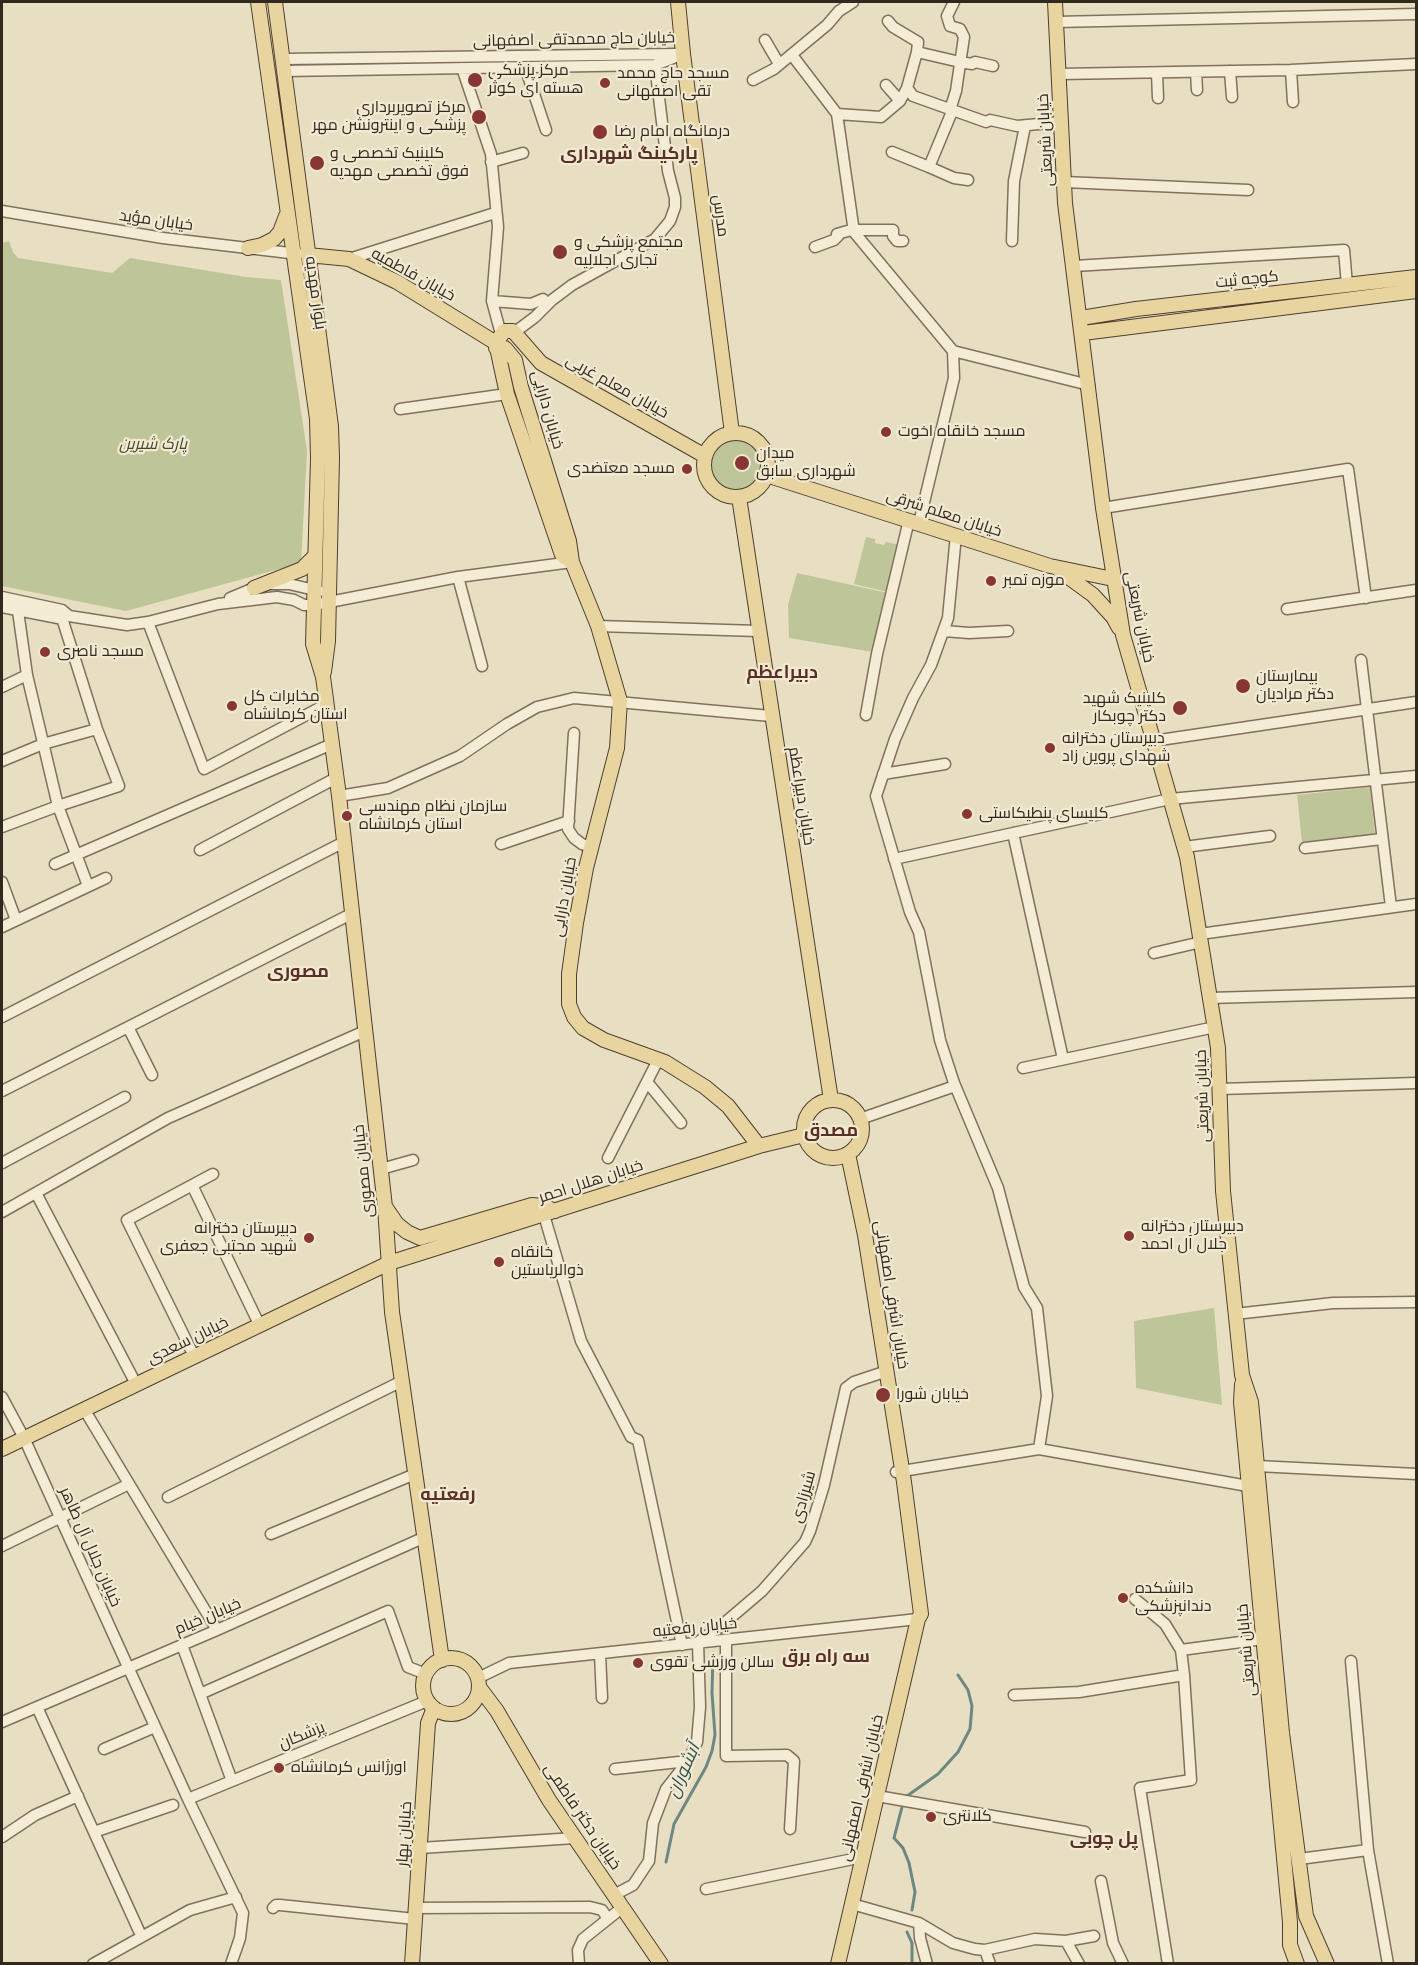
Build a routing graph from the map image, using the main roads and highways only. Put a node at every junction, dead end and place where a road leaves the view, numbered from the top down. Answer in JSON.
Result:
{"nodes":[{"id":1,"x":258,"y":2,"type":"edge"},
{"id":2,"x":275,"y":2,"type":"edge"},
{"id":3,"x":678,"y":2,"type":"edge"},
{"id":4,"x":1055,"y":2,"type":"edge"},
{"id":5,"x":286,"y":214,"type":"junction"},
{"id":6,"x":248,"y":248,"type":"road end"},
{"id":7,"x":310,"y":252,"type":"junction"},
{"id":8,"x":1416,"y":277,"type":"edge"},
{"id":9,"x":1416,"y":291,"type":"edge"},
{"id":10,"x":1291,"y":292,"type":"junction"},
{"id":11,"x":1293,"y":307,"type":"junction"},
{"id":12,"x":1136,"y":309,"type":"junction"},
{"id":13,"x":1081,"y":318,"type":"junction"},
{"id":14,"x":1137,"y":325,"type":"junction"},
{"id":15,"x":1083,"y":333,"type":"junction"},
{"id":16,"x":505,"y":339,"type":"junction"},
{"id":17,"x":520,"y":379,"type":"junction"},
{"id":18,"x":505,"y":388,"type":"junction"},
{"id":19,"x":732,"y":434,"type":"junction"},
{"id":20,"x":705,"y":456,"type":"junction"},
{"id":21,"x":326,"y":458,"type":"junction"},
{"id":22,"x":766,"y":475,"type":"junction"},
{"id":23,"x":739,"y":497,"type":"junction"},
{"id":24,"x":315,"y":556,"type":"junction"},
{"id":25,"x":572,"y":562,"type":"junction"},
{"id":26,"x":1050,"y":566,"type":"junction"},
{"id":27,"x":1113,"y":579,"type":"junction"},
{"id":28,"x":254,"y":588,"type":"road end"},
{"id":29,"x":314,"y":591,"type":"joint"},
{"id":30,"x":328,"y":597,"type":"joint"},
{"id":31,"x":1123,"y":635,"type":"junction"},
{"id":32,"x":323,"y":677,"type":"junction"},
{"id":33,"x":831,"y":1100,"type":"junction"},
{"id":34,"x":804,"y":1136,"type":"junction"},
{"id":35,"x":759,"y":1146,"type":"junction"},
{"id":36,"x":844,"y":1155,"type":"junction"},
{"id":37,"x":385,"y":1207,"type":"junction"},
{"id":38,"x":549,"y":1213,"type":"junction"},
{"id":39,"x":389,"y":1263,"type":"junction"},
{"id":40,"x":1242,"y":1376,"type":"junction"},
{"id":41,"x":2,"y":1449,"type":"edge"},
{"id":42,"x":899,"y":1472,"type":"junction"},
{"id":43,"x":442,"y":1660,"type":"junction"},
{"id":44,"x":478,"y":1683,"type":"junction"},
{"id":45,"x":431,"y":1704,"type":"junction"},
{"id":46,"x":1326,"y":1963,"type":"edge"},
{"id":47,"x":412,"y":1964,"type":"edge"},
{"id":48,"x":661,"y":1964,"type":"edge"},
{"id":49,"x":838,"y":1964,"type":"edge"},
{"id":50,"x":1298,"y":1964,"type":"edge"}],
"edges":[{"from":1,"to":5,"type":"main road","name":"بلوار مهدیه"},
{"from":2,"to":7,"type":"main road","name":"بلوار مهدیه"},
{"from":3,"to":19,"type":"main road","name":"مدرس"},
{"from":4,"to":13,"type":"main road","name":"خیابان شریعتی"},
{"from":5,"to":6,"type":"main road"},
{"from":5,"to":21,"type":"main road","name":"بلوار مهدیه"},
{"from":7,"to":16,"type":"main road","name":"خیابان فاطمیه"},
{"from":7,"to":21,"type":"main road","name":"بلوار مهدیه"},
{"from":8,"to":10,"type":"main road","name":"کوچه ثبت"},
{"from":9,"to":11,"type":"main road","name":"کوچه ثبت"},
{"from":10,"to":11,"type":"main road"},
{"from":10,"to":12,"type":"main road","name":"کوچه ثبت"},
{"from":11,"to":14,"type":"main road","name":"کوچه ثبت"},
{"from":12,"to":13,"type":"main road","name":"کوچه ثبت"},
{"from":12,"to":14,"type":"main road"},
{"from":13,"to":15,"type":"main road","name":"خیابان شریعتی"},
{"from":14,"to":15,"type":"main road","name":"کوچه ثبت"},
{"from":15,"to":27,"type":"main road","name":"خیابان شریعتی"},
{"from":16,"to":17,"type":"main road","name":"خیابان دارایی"},
{"from":16,"to":18,"type":"main road","name":"خیابان دارایی"},
{"from":16,"to":20,"type":"main road","name":"خیابان معلم غربی"},
{"from":17,"to":18,"type":"main road"},
{"from":17,"to":25,"type":"main road","name":"خیابان دارایی"},
{"from":18,"to":25,"type":"main road","name":"خیابان دارایی"},
{"from":19,"to":20,"type":"main road"},
{"from":19,"to":22,"type":"main road"},
{"from":20,"to":23,"type":"main road"},
{"from":21,"to":24,"type":"main road","name":"بلوار مهدیه"},
{"from":21,"to":30,"type":"main road","name":"بلوار مهدیه"},
{"from":22,"to":23,"type":"main road"},
{"from":22,"to":26,"type":"main road","name":"خیابان معلم شرقی"},
{"from":23,"to":33,"type":"main road","name":"خیابان دبیراعظم"},
{"from":24,"to":28,"type":"main road"},
{"from":24,"to":29,"type":"main road","name":"بلوار مهدیه"},
{"from":25,"to":35,"type":"main road","name":"خیابان دارایی"},
{"from":26,"to":27,"type":"main road","name":"خیابان معلم شرقی"},
{"from":26,"to":31,"type":"main road"},
{"from":27,"to":31,"type":"main road","name":"خیابان شریعتی"},
{"from":29,"to":32,"type":"main road","name":"خیابان مصوری"},
{"from":30,"to":32,"type":"main road","name":"خیابان مصوری"},
{"from":31,"to":40,"type":"main road","name":"خیابان شریعتی"},
{"from":32,"to":37,"type":"main road","name":"خیابان مصوری"},
{"from":33,"to":34,"type":"main road"},
{"from":33,"to":36,"type":"main road"},
{"from":34,"to":35,"type":"main road","name":"خیابان هلال احمر"},
{"from":34,"to":36,"type":"main road"},
{"from":35,"to":38,"type":"main road","name":"خیابان هلال احمر"},
{"from":36,"to":42,"type":"main road","name":"خیابان اشرفی اصفهانی"},
{"from":36,"to":42,"type":"main road","name":"خیابان اشرفی اصفهانی"},
{"from":37,"to":38,"type":"main road"},
{"from":37,"to":39,"type":"main road","name":"خیابان مصوری"},
{"from":38,"to":39,"type":"main road","name":"خیابان هلال احمر"},
{"from":39,"to":41,"type":"main road","name":"خیابان سعدی"},
{"from":39,"to":43,"type":"main road","name":"خیابان مصوری"},
{"from":40,"to":46,"type":"main road","name":"خیابان شریعتی"},
{"from":40,"to":50,"type":"main road","name":"خیابان شریعتی"},
{"from":42,"to":49,"type":"main road","name":"خیابان اشرفی اصفهانی"},
{"from":43,"to":44,"type":"main road"},
{"from":43,"to":45,"type":"main road"},
{"from":44,"to":45,"type":"main road"},
{"from":44,"to":48,"type":"main road","name":"خیابان دکتر فاطمی"},
{"from":45,"to":47,"type":"main road","name":"خیابان بهار"}]}
